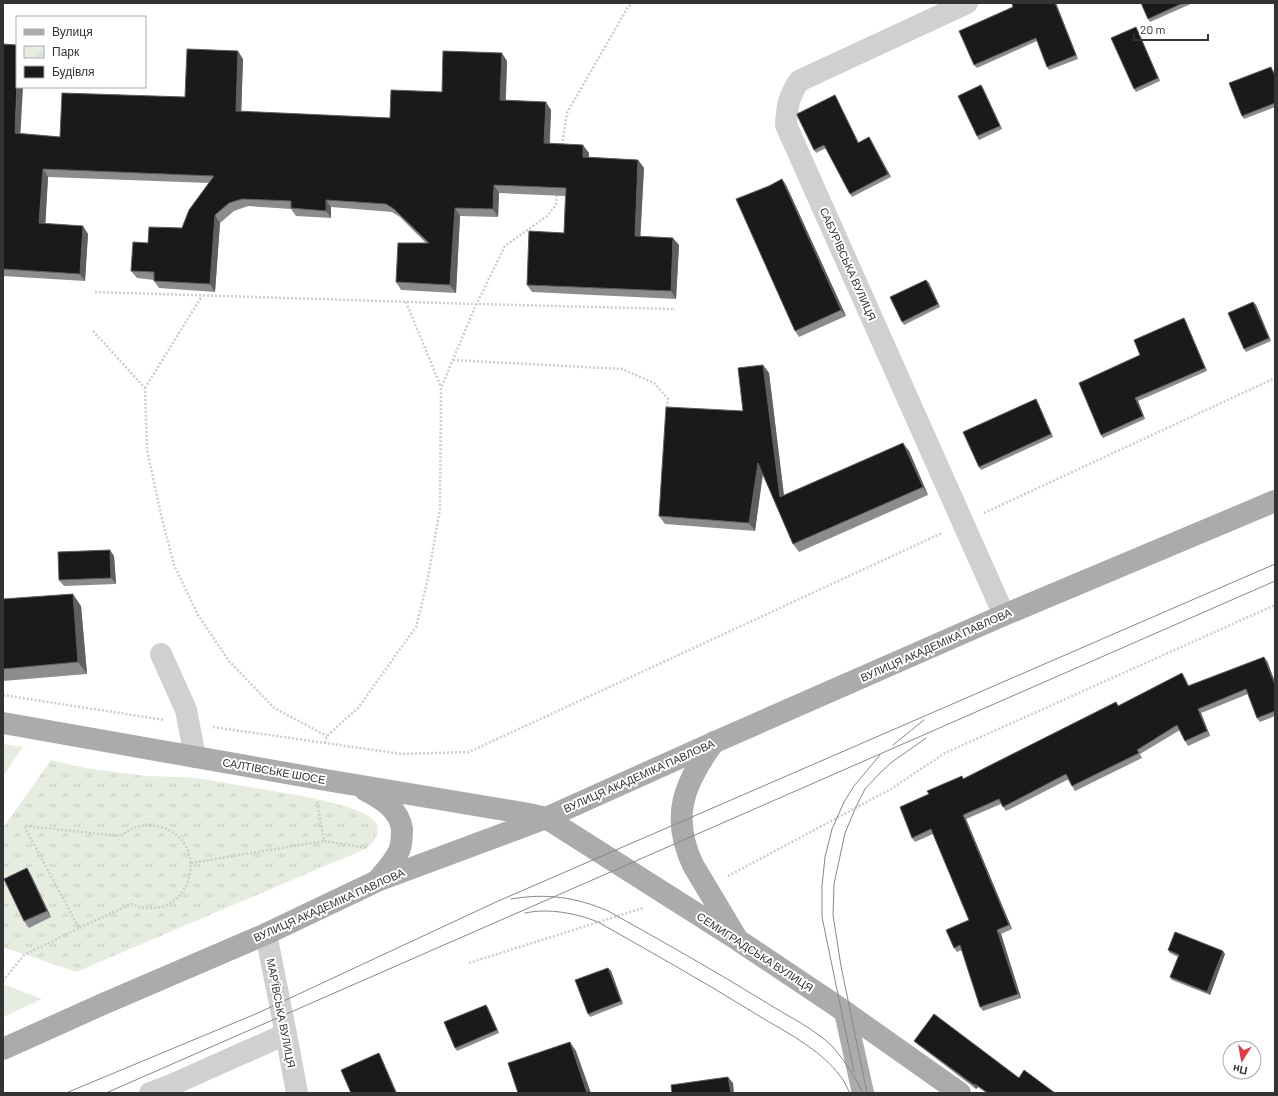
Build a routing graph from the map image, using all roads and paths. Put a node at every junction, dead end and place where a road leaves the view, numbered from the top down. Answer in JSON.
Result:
{"nodes":[{"id":1,"x":629,"y":3,"type":"edge"},
{"id":2,"x":633,"y":3,"type":"edge"},
{"id":3,"x":967,"y":3,"type":"edge"},
{"id":4,"x":628,"y":7,"type":"junction"},
{"id":5,"x":562,"y":147,"type":"edge"},
{"id":6,"x":557,"y":190,"type":"edge"},
{"id":7,"x":95,"y":292,"type":"dead end"},
{"id":8,"x":202,"y":295,"type":"junction"},
{"id":9,"x":406,"y":302,"type":"junction"},
{"id":10,"x":476,"y":304,"type":"junction"},
{"id":11,"x":675,"y":310,"type":"dead end"},
{"id":12,"x":93,"y":331,"type":"dead end"},
{"id":13,"x":453,"y":360,"type":"junction"},
{"id":14,"x":1275,"y":378,"type":"edge"},
{"id":15,"x":145,"y":388,"type":"junction"},
{"id":16,"x":441,"y":388,"type":"junction"},
{"id":17,"x":667,"y":414,"type":"edge"},
{"id":18,"x":1275,"y":502,"type":"edge"},
{"id":19,"x":963,"y":523,"type":"junction"},
{"id":20,"x":1275,"y":605,"type":"edge"},
{"id":21,"x":1004,"y":615,"type":"junction"},
{"id":22,"x":161,"y":654,"type":"dead end"},
{"id":23,"x":3,"y":695,"type":"edge"},
{"id":24,"x":3,"y":723,"type":"edge"},
{"id":25,"x":189,"y":724,"type":"junction"},
{"id":26,"x":327,"y":736,"type":"junction"},
{"id":27,"x":715,"y":742,"type":"junction"},
{"id":28,"x":325,"y":743,"type":"junction"},
{"id":29,"x":195,"y":757,"type":"junction"},
{"id":30,"x":357,"y":786,"type":"junction"},
{"id":31,"x":891,"y":789,"type":"dead end"},
{"id":32,"x":317,"y":799,"type":"dead end"},
{"id":33,"x":546,"y":818,"type":"junction"},
{"id":34,"x":324,"y":841,"type":"junction"},
{"id":35,"x":368,"y":848,"type":"dead end"},
{"id":36,"x":191,"y":863,"type":"junction"},
{"id":37,"x":377,"y":881,"type":"junction"},
{"id":38,"x":79,"y":928,"type":"junction"},
{"id":39,"x":266,"y":934,"type":"junction"},
{"id":40,"x":738,"y":940,"type":"junction"},
{"id":41,"x":3,"y":981,"type":"edge"},
{"id":42,"x":845,"y":1012,"type":"junction"},
{"id":43,"x":286,"y":1034,"type":"junction"},
{"id":44,"x":3,"y":1049,"type":"edge"},
{"id":45,"x":150,"y":1093,"type":"edge"},
{"id":46,"x":297,"y":1093,"type":"edge"},
{"id":47,"x":863,"y":1093,"type":"edge"},
{"id":48,"x":960,"y":1093,"type":"edge"}],
"edges":[{"from":1,"to":4,"type":"path"},
{"from":2,"to":4,"type":"path"},
{"from":3,"to":19,"type":"street","name":"САБУРІВСЬКА ВУЛИЦЯ"},
{"from":4,"to":5,"type":"path"},
{"from":6,"to":10,"type":"path"},
{"from":7,"to":8,"type":"path"},
{"from":8,"to":9,"type":"path"},
{"from":8,"to":15,"type":"path"},
{"from":9,"to":10,"type":"path"},
{"from":9,"to":16,"type":"path"},
{"from":10,"to":11,"type":"path"},
{"from":10,"to":13,"type":"path"},
{"from":12,"to":15,"type":"path"},
{"from":13,"to":16,"type":"path"},
{"from":13,"to":17,"type":"path"},
{"from":14,"to":19,"type":"path"},
{"from":15,"to":26,"type":"path"},
{"from":16,"to":26,"type":"path"},
{"from":18,"to":21,"type":"main road","name":"ВУЛИЦЯ АКАДЕМІКА ПАВЛОВА"},
{"from":19,"to":21,"type":"street","name":"САБУРІВСЬКА ВУЛИЦЯ"},
{"from":19,"to":28,"type":"path"},
{"from":20,"to":31,"type":"path"},
{"from":21,"to":27,"type":"main road","name":"ВУЛИЦЯ АКАДЕМІКА ПАВЛОВА"},
{"from":22,"to":25,"type":"street"},
{"from":23,"to":25,"type":"path"},
{"from":24,"to":29,"type":"main road","name":"САЛТІВСЬКЕ ШОСЕ"},
{"from":25,"to":28,"type":"path"},
{"from":25,"to":29,"type":"street"},
{"from":26,"to":28,"type":"path"},
{"from":27,"to":33,"type":"main road","name":"ВУЛИЦЯ АКАДЕМІКА ПАВЛОВА"},
{"from":27,"to":40,"type":"main road"},
{"from":29,"to":30,"type":"main road","name":"САЛТІВСЬКЕ ШОСЕ"},
{"from":30,"to":33,"type":"main road","name":"САЛТІВСЬКЕ ШОСЕ"},
{"from":30,"to":37,"type":"main road"},
{"from":32,"to":34,"type":"path"},
{"from":33,"to":37,"type":"main road","name":"ВУЛИЦЯ АКАДЕМІКА ПАВЛОВА"},
{"from":33,"to":40,"type":"main road","name":"СЕМИГРАДСЬКА ВУЛИЦЯ"},
{"from":34,"to":35,"type":"path"},
{"from":34,"to":36,"type":"path"},
{"from":36,"to":38,"type":"path"},
{"from":36,"to":38,"type":"path"},
{"from":37,"to":39,"type":"main road","name":"ВУЛИЦЯ АКАДЕМІКА ПАВЛОВА"},
{"from":38,"to":41,"type":"path"},
{"from":39,"to":43,"type":"street","name":"МАР'ЇВСЬКА ВУЛИЦЯ"},
{"from":39,"to":44,"type":"main road","name":"ВУЛИЦЯ АКАДЕМІКА ПАВЛОВА"},
{"from":40,"to":42,"type":"main road","name":"СЕМИГРАДСЬКА ВУЛИЦЯ"},
{"from":42,"to":47,"type":"main road"},
{"from":42,"to":48,"type":"main road","name":"СЕМИГРАДСЬКА ВУЛИЦЯ"},
{"from":43,"to":45,"type":"street"},
{"from":43,"to":46,"type":"street","name":"МАР'ЇВСЬКА ВУЛИЦЯ"}]}
